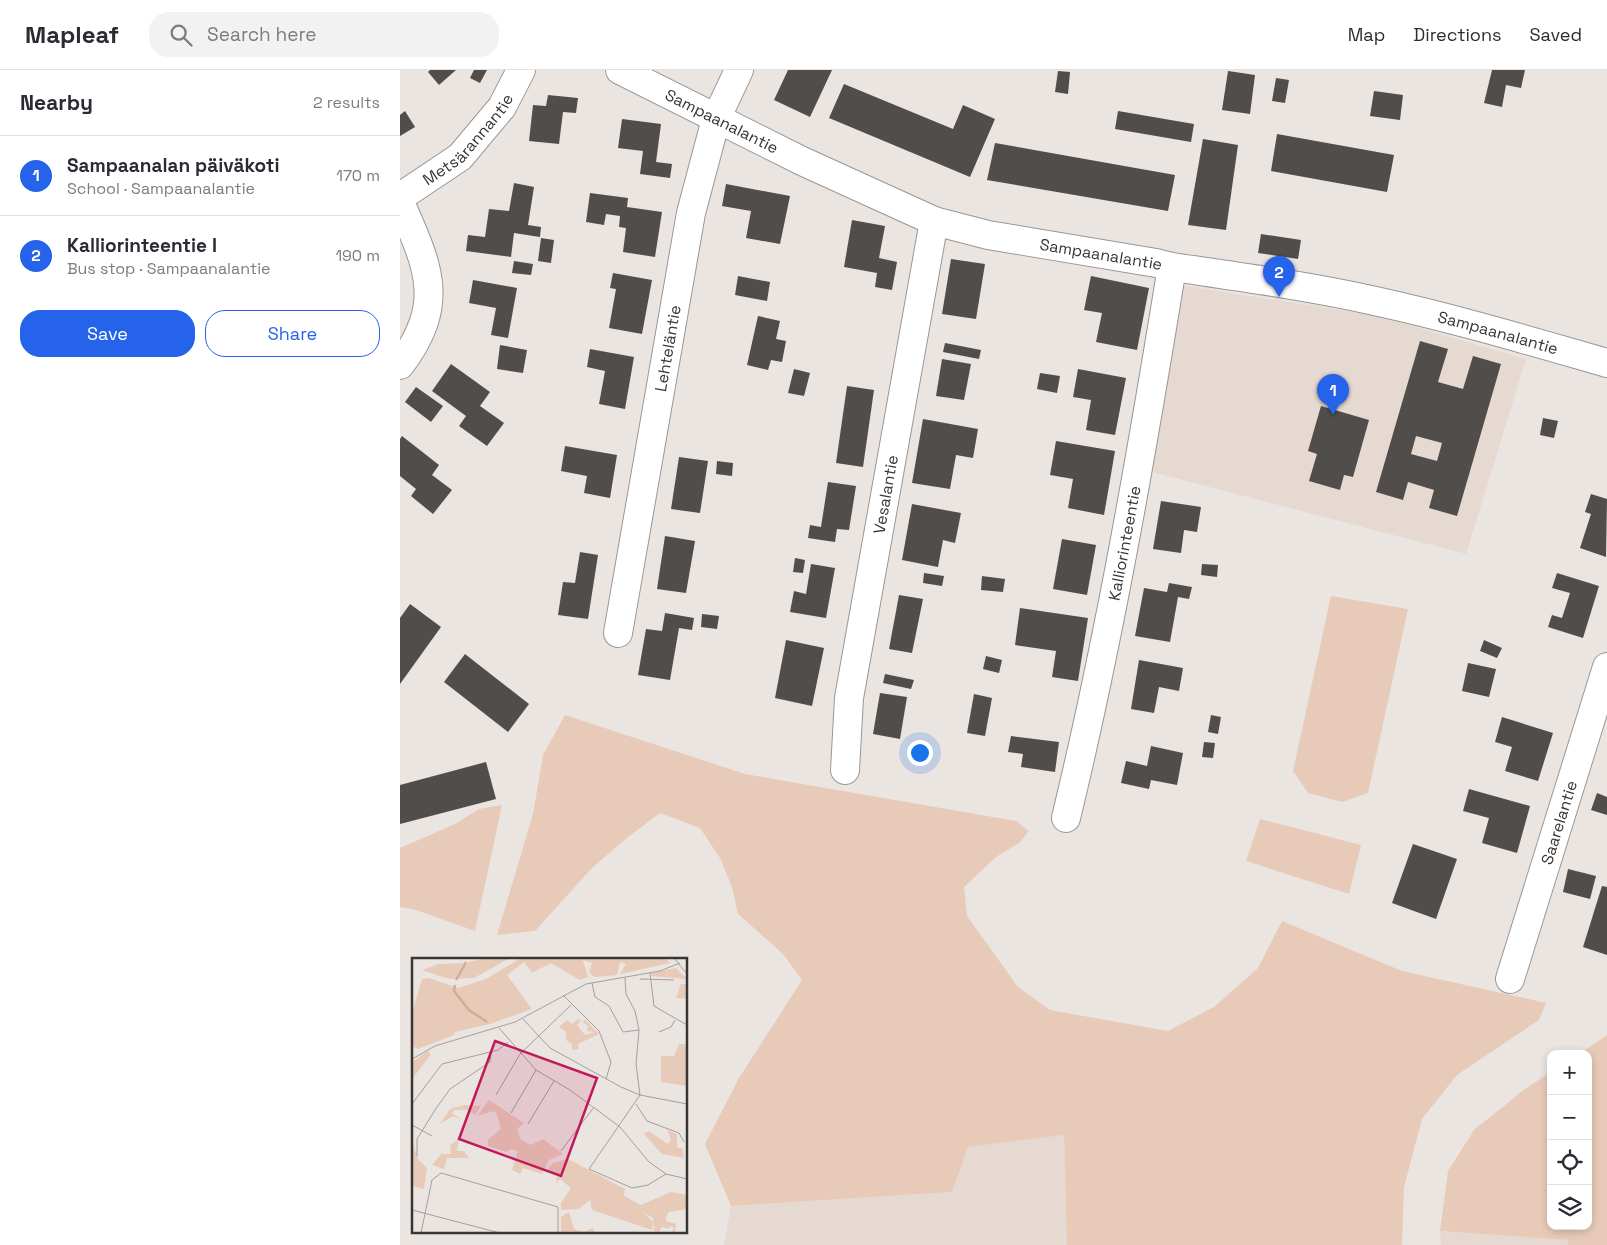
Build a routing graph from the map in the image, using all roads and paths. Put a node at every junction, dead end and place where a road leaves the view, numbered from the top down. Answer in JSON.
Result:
{"nodes":[{"id":1,"x":521,"y":70,"type":"edge"},
{"id":2,"x":620,"y":70,"type":"edge"},
{"id":3,"x":739,"y":70,"type":"edge"},
{"id":4,"x":716,"y":119,"type":"junction"},
{"id":5,"x":400,"y":197,"type":"edge"},
{"id":6,"x":400,"y":202,"type":"edge"},
{"id":7,"x":934,"y":221,"type":"junction"},
{"id":8,"x":1172,"y":267,"type":"junction"},
{"id":9,"x":1607,"y":363,"type":"edge"},
{"id":10,"x":400,"y":366,"type":"edge"},
{"id":11,"x":618,"y":633,"type":"dead end"},
{"id":12,"x":1607,"y":667,"type":"edge"},
{"id":13,"x":845,"y":770,"type":"dead end"},
{"id":14,"x":1066,"y":818,"type":"dead end"},
{"id":15,"x":1510,"y":979,"type":"dead end"}],
"edges":[{"from":1,"to":5,"type":"street","name":"Metsärannantie"},
{"from":2,"to":4,"type":"street","name":"Sampaanalantie"},
{"from":3,"to":4,"type":"street","name":"Lehteläntie"},
{"from":4,"to":7,"type":"street","name":"Sampaanalantie"},
{"from":4,"to":11,"type":"street","name":"Lehteläntie"},
{"from":6,"to":10,"type":"street"},
{"from":7,"to":8,"type":"street","name":"Sampaanalantie"},
{"from":7,"to":13,"type":"street","name":"Vesalantie"},
{"from":8,"to":9,"type":"street","name":"Sampaanalantie"},
{"from":8,"to":14,"type":"street","name":"Kalliorinteentie"},
{"from":12,"to":15,"type":"street","name":"Saarelantie"}]}
